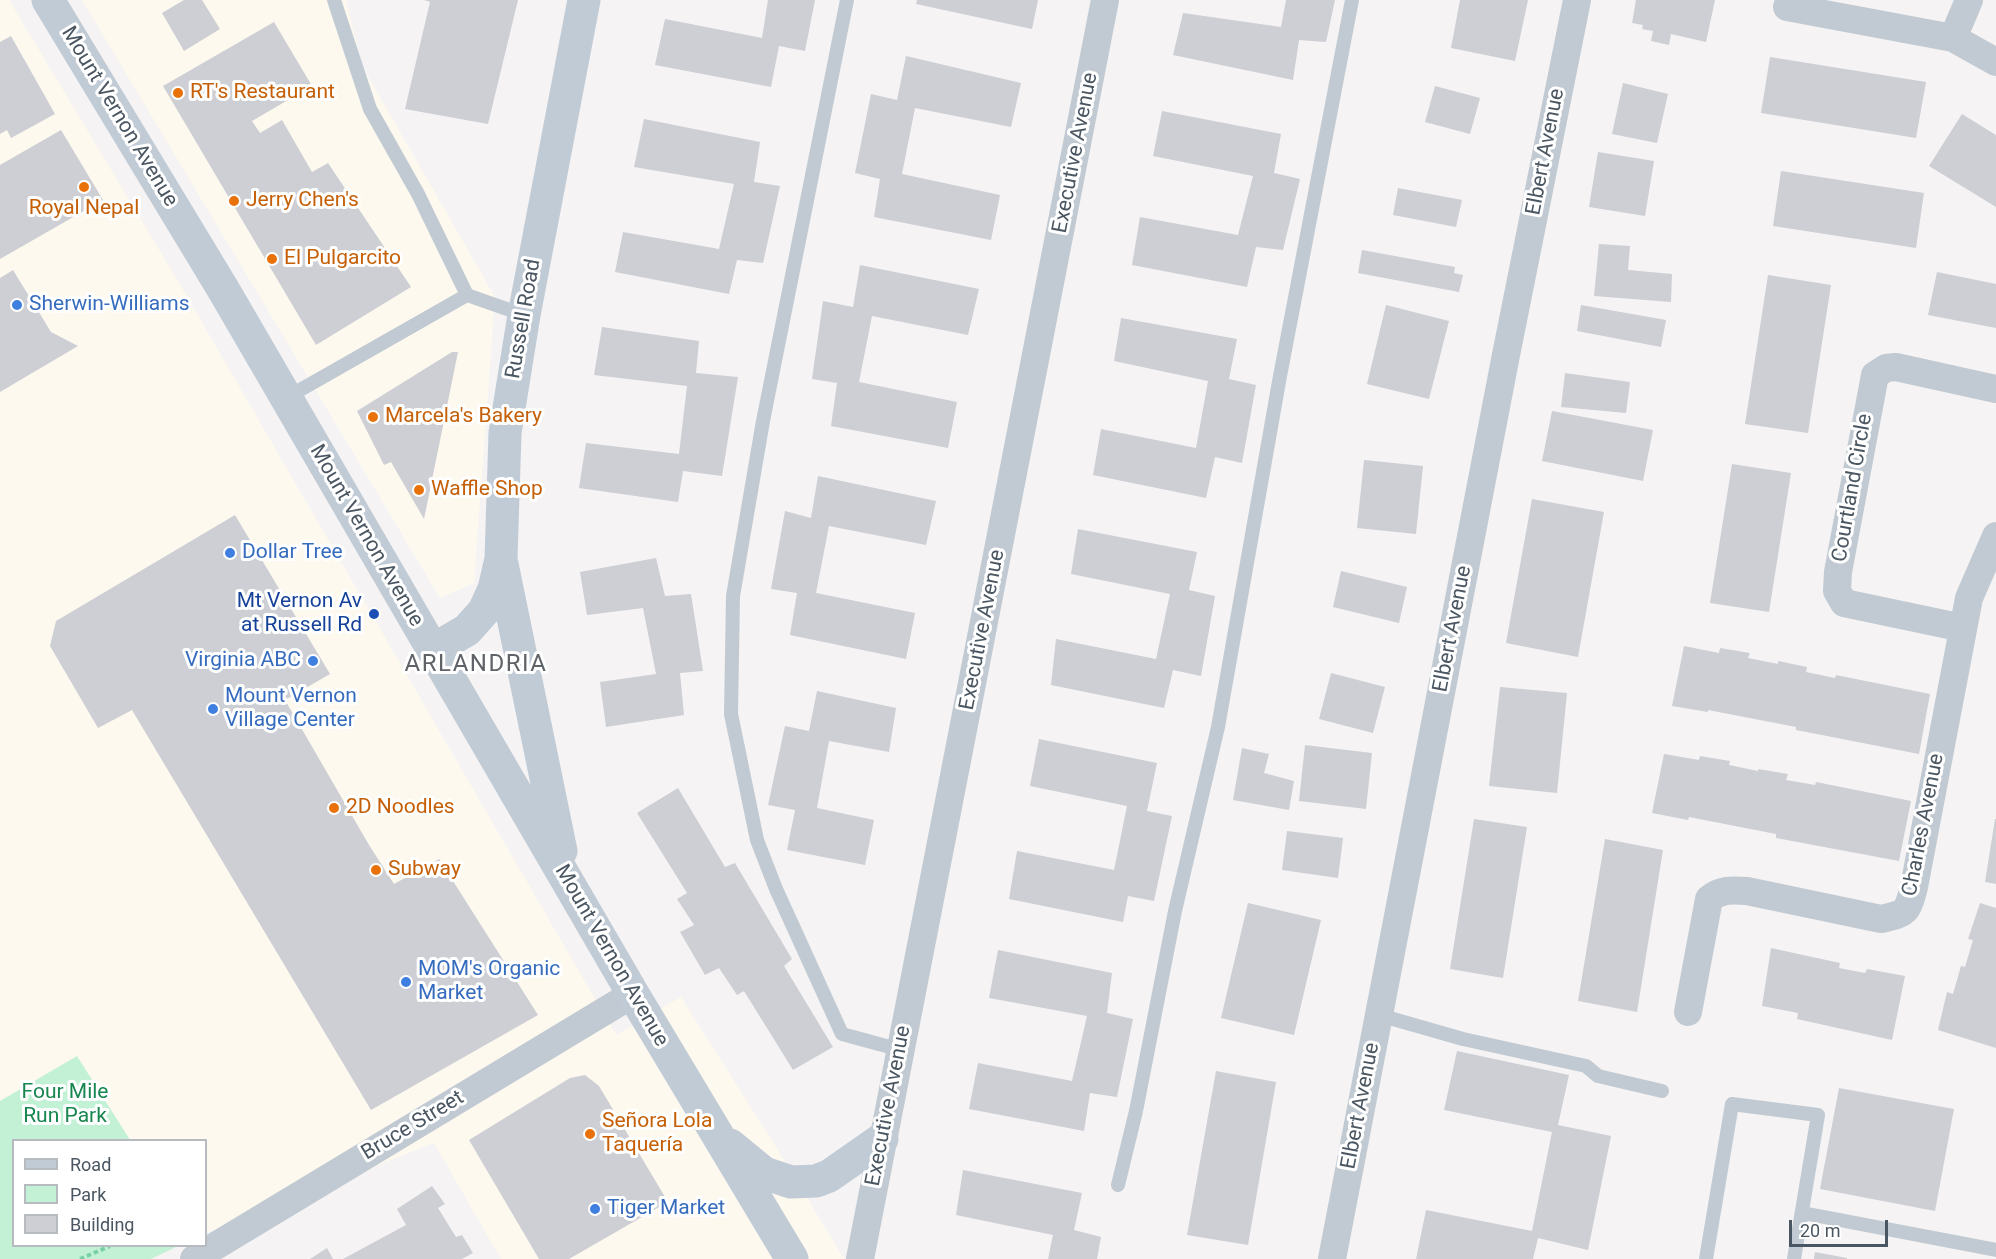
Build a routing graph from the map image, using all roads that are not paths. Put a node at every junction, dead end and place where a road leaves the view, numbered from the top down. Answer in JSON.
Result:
{"nodes":[{"id":1,"x":48,"y":0,"type":"edge"},
{"id":2,"x":334,"y":0,"type":"edge"},
{"id":3,"x":584,"y":0,"type":"edge"},
{"id":4,"x":847,"y":0,"type":"edge"},
{"id":5,"x":1106,"y":0,"type":"edge"},
{"id":6,"x":1352,"y":0,"type":"edge"},
{"id":7,"x":1577,"y":0,"type":"edge"},
{"id":8,"x":1968,"y":0,"type":"edge"},
{"id":9,"x":1787,"y":7,"type":"dead end"},
{"id":10,"x":1953,"y":38,"type":"junction"},
{"id":11,"x":1996,"y":62,"type":"edge"},
{"id":12,"x":466,"y":295,"type":"junction"},
{"id":13,"x":524,"y":315,"type":"junction"},
{"id":14,"x":1996,"y":389,"type":"edge"},
{"id":15,"x":286,"y":398,"type":"junction"},
{"id":16,"x":1996,"y":536,"type":"edge"},
{"id":17,"x":501,"y":559,"type":"junction"},
{"id":18,"x":1963,"y":628,"type":"junction"},
{"id":19,"x":433,"y":650,"type":"junction"},
{"id":20,"x":567,"y":881,"type":"junction"},
{"id":21,"x":633,"y":994,"type":"junction"},
{"id":22,"x":1688,"y":1012,"type":"dead end"},
{"id":23,"x":1379,"y":1015,"type":"junction"},
{"id":24,"x":901,"y":1050,"type":"junction"},
{"id":25,"x":1662,"y":1091,"type":"dead end"},
{"id":26,"x":711,"y":1126,"type":"junction"},
{"id":27,"x":882,"y":1139,"type":"junction"},
{"id":28,"x":1118,"y":1185,"type":"dead end"},
{"id":29,"x":1803,"y":1213,"type":"junction"},
{"id":30,"x":1996,"y":1250,"type":"edge"},
{"id":31,"x":194,"y":1259,"type":"edge"},
{"id":32,"x":792,"y":1259,"type":"edge"},
{"id":33,"x":860,"y":1259,"type":"edge"},
{"id":34,"x":1332,"y":1259,"type":"edge"},
{"id":35,"x":1706,"y":1259,"type":"edge"},
{"id":36,"x":1794,"y":1259,"type":"edge"}],
"edges":[{"from":1,"to":15,"type":"main road","name":"Mount Vernon Avenue"},
{"from":2,"to":12,"type":"lane"},
{"from":3,"to":13,"type":"main road","name":"Russell Road"},
{"from":4,"to":24,"type":"lane"},
{"from":5,"to":24,"type":"street","name":"Executive Avenue"},
{"from":6,"to":28,"type":"lane"},
{"from":7,"to":23,"type":"street","name":"Elbert Avenue"},
{"from":8,"to":10,"type":"street"},
{"from":9,"to":10,"type":"street"},
{"from":10,"to":11,"type":"street"},
{"from":12,"to":13,"type":"lane"},
{"from":12,"to":15,"type":"lane"},
{"from":13,"to":17,"type":"main road","name":"Russell Road"},
{"from":14,"to":18,"type":"street","name":"Courtland Circle"},
{"from":15,"to":19,"type":"main road","name":"Mount Vernon Avenue"},
{"from":16,"to":18,"type":"street","name":"Charles Avenue"},
{"from":17,"to":19,"type":"main road","name":"Russell Road"},
{"from":17,"to":20,"type":"main road"},
{"from":18,"to":22,"type":"street","name":"Charles Avenue"},
{"from":19,"to":20,"type":"main road","name":"Mount Vernon Avenue"},
{"from":20,"to":21,"type":"main road","name":"Mount Vernon Avenue"},
{"from":21,"to":26,"type":"main road","name":"Mount Vernon Avenue"},
{"from":21,"to":31,"type":"street","name":"Bruce Street"},
{"from":23,"to":25,"type":"lane"},
{"from":23,"to":34,"type":"street","name":"Elbert Avenue"},
{"from":24,"to":27,"type":"street","name":"Executive Avenue"},
{"from":26,"to":27,"type":"main road"},
{"from":26,"to":32,"type":"main road","name":"Mount Vernon Avenue"},
{"from":27,"to":33,"type":"street","name":"Executive Avenue"},
{"from":29,"to":30,"type":"lane"},
{"from":29,"to":35,"type":"lane"},
{"from":29,"to":36,"type":"lane"}]}
